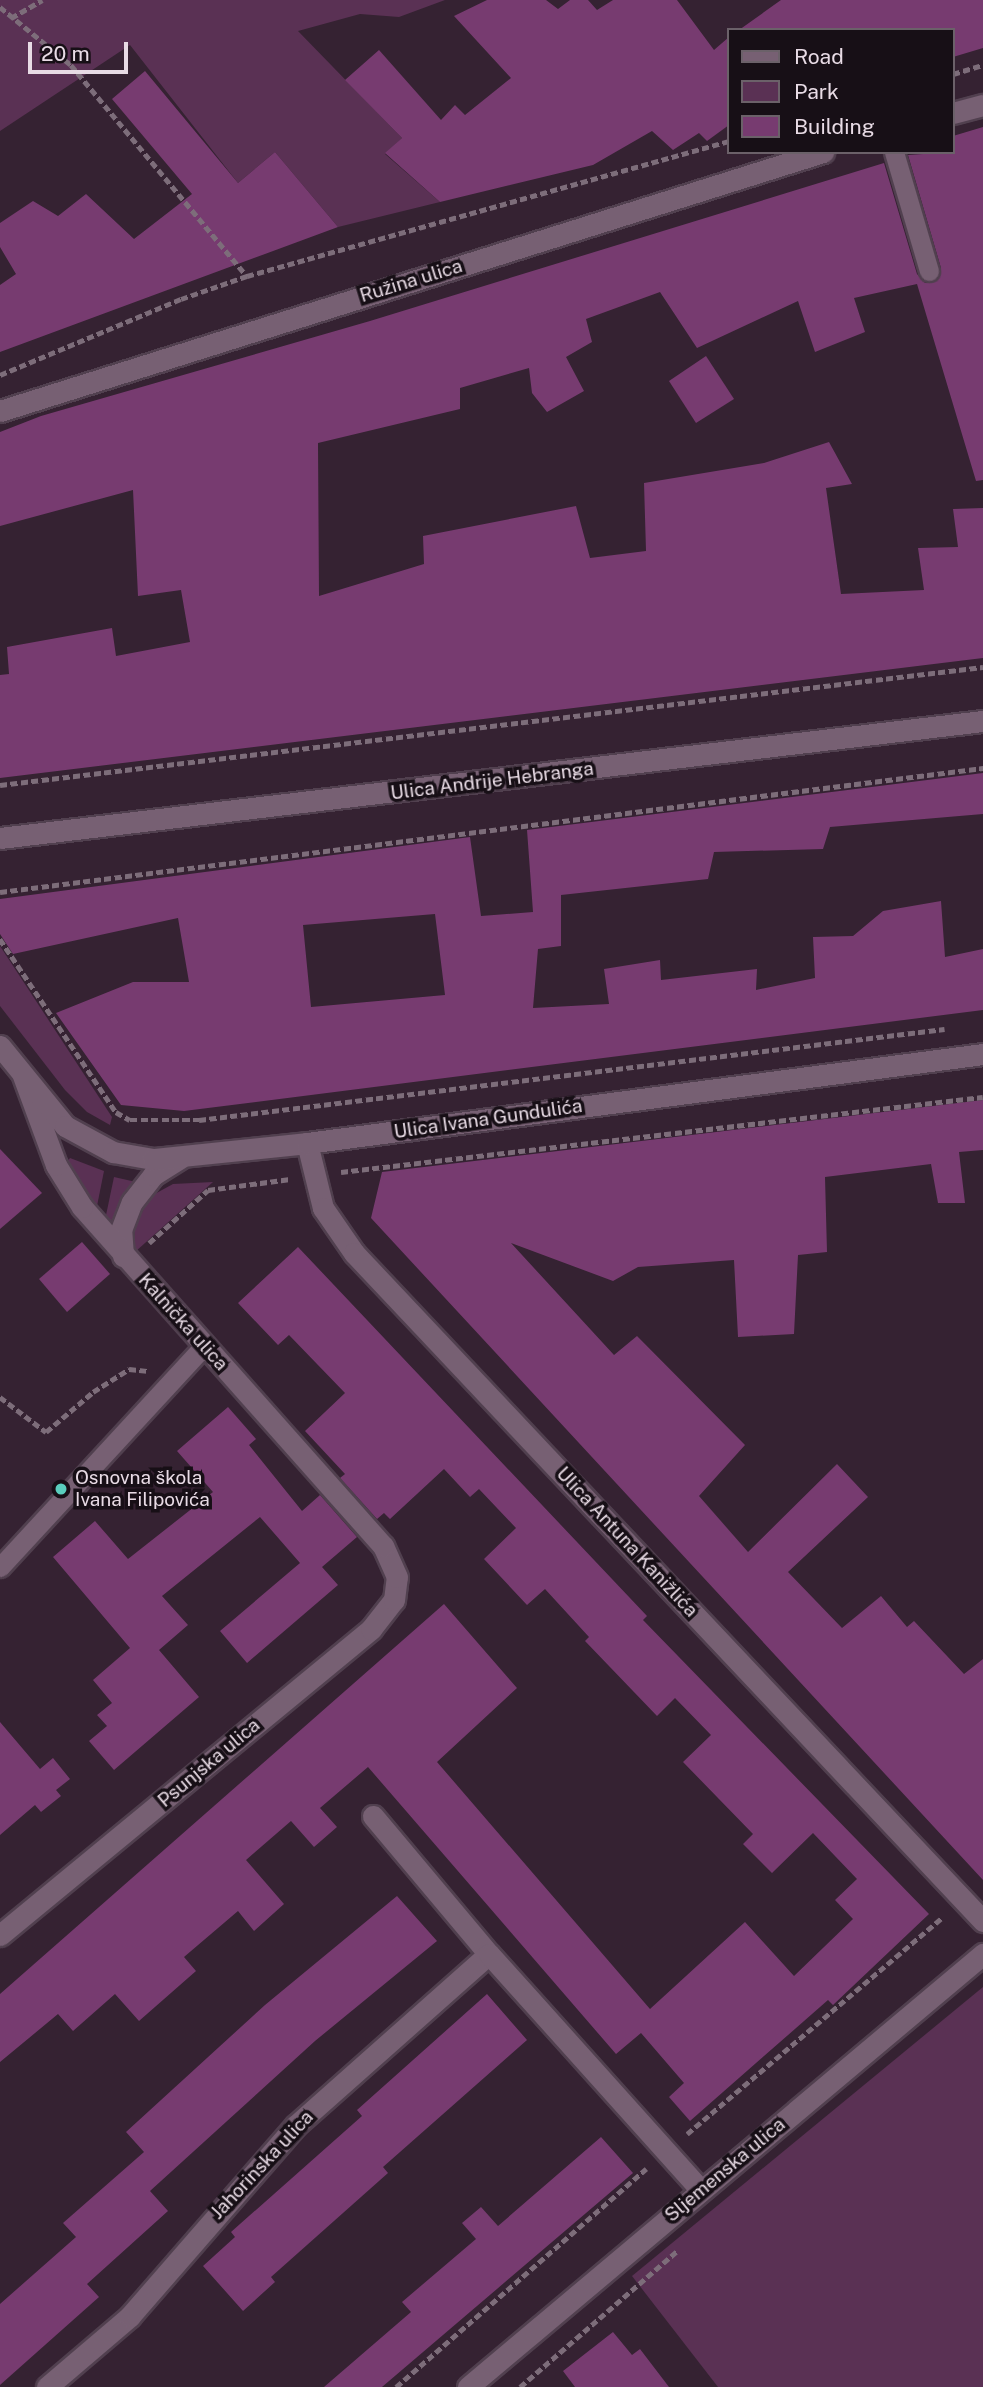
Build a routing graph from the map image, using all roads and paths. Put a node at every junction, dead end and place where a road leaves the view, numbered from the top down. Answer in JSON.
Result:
{"nodes":[{"id":1,"x":42,"y":0,"type":"edge"},
{"id":2,"x":0,"y":7,"type":"edge"},
{"id":3,"x":11,"y":18,"type":"junction"},
{"id":4,"x":983,"y":65,"type":"edge"},
{"id":5,"x":955,"y":73,"type":"edge"},
{"id":6,"x":983,"y":105,"type":"edge"},
{"id":7,"x":955,"y":112,"type":"edge"},
{"id":8,"x":727,"y":142,"type":"edge"},
{"id":9,"x":817,"y":154,"type":"edge"},
{"id":10,"x":895,"y":154,"type":"edge"},
{"id":11,"x":929,"y":271,"type":"dead end"},
{"id":12,"x":247,"y":276,"type":"junction"},
{"id":13,"x":0,"y":375,"type":"edge"},
{"id":14,"x":0,"y":411,"type":"edge"},
{"id":15,"x":983,"y":667,"type":"edge"},
{"id":16,"x":983,"y":721,"type":"edge"},
{"id":17,"x":983,"y":768,"type":"edge"},
{"id":18,"x":0,"y":785,"type":"edge"},
{"id":19,"x":0,"y":838,"type":"edge"},
{"id":20,"x":0,"y":892,"type":"edge"},
{"id":21,"x":0,"y":939,"type":"edge"},
{"id":22,"x":956,"y":1027,"type":"dead end"},
{"id":23,"x":0,"y":1046,"type":"edge"},
{"id":24,"x":983,"y":1054,"type":"edge"},
{"id":25,"x":23,"y":1076,"type":"junction"},
{"id":26,"x":983,"y":1097,"type":"edge"},
{"id":27,"x":307,"y":1143,"type":"junction"},
{"id":28,"x":180,"y":1158,"type":"junction"},
{"id":29,"x":312,"y":1176,"type":"junction"},
{"id":30,"x":126,"y":1259,"type":"junction"},
{"id":31,"x":204,"y":1346,"type":"junction"},
{"id":32,"x":180,"y":1372,"type":"junction"},
{"id":33,"x":0,"y":1397,"type":"edge"},
{"id":34,"x":0,"y":1567,"type":"edge"},
{"id":35,"x":397,"y":1577,"type":"joint"},
{"id":36,"x":373,"y":1816,"type":"dead end"},
{"id":37,"x":983,"y":1921,"type":"edge"},
{"id":38,"x":0,"y":1936,"type":"edge"},
{"id":39,"x":489,"y":1954,"type":"junction"},
{"id":40,"x":983,"y":1954,"type":"edge"},
{"id":41,"x":701,"y":2190,"type":"junction"},
{"id":42,"x":47,"y":2387,"type":"edge"},
{"id":43,"x":468,"y":2387,"type":"edge"}],
"edges":[{"from":1,"to":3,"type":"path"},
{"from":2,"to":3,"type":"path"},
{"from":3,"to":12,"type":"path"},
{"from":4,"to":5,"type":"path"},
{"from":6,"to":7,"type":"street"},
{"from":8,"to":12,"type":"path"},
{"from":9,"to":14,"type":"street","name":"Ružina ulica"},
{"from":10,"to":11,"type":"lane"},
{"from":12,"to":13,"type":"path"},
{"from":15,"to":18,"type":"path"},
{"from":16,"to":19,"type":"street","name":"Ulica Andrije Hebranga"},
{"from":17,"to":20,"type":"path"},
{"from":21,"to":22,"type":"path"},
{"from":23,"to":25,"type":"street","name":"Kalnička ulica"},
{"from":24,"to":27,"type":"street","name":"Ulica Ivana Gundulića"},
{"from":25,"to":28,"type":"street","name":"Ulica Ivana Gundulića"},
{"from":25,"to":30,"type":"street","name":"Kalnička ulica"},
{"from":26,"to":29,"type":"path"},
{"from":27,"to":28,"type":"street","name":"Ulica Ivana Gundulića"},
{"from":27,"to":29,"type":"street","name":"Ulica Antuna Kanižlića"},
{"from":28,"to":30,"type":"street"},
{"from":29,"to":30,"type":"path"},
{"from":29,"to":37,"type":"street","name":"Ulica Antuna Kanižlića"},
{"from":30,"to":31,"type":"street","name":"Kalnička ulica"},
{"from":31,"to":32,"type":"lane"},
{"from":31,"to":35,"type":"street","name":"Kalnička ulica"},
{"from":32,"to":33,"type":"path"},
{"from":32,"to":34,"type":"lane"},
{"from":35,"to":38,"type":"street","name":"Psunjska ulica"},
{"from":36,"to":39,"type":"street"},
{"from":39,"to":41,"type":"street"},
{"from":39,"to":42,"type":"street","name":"Jahorinska ulica"},
{"from":40,"to":41,"type":"street","name":"Sljemenska ulica"},
{"from":41,"to":43,"type":"street","name":"Sljemenska ulica"}]}
